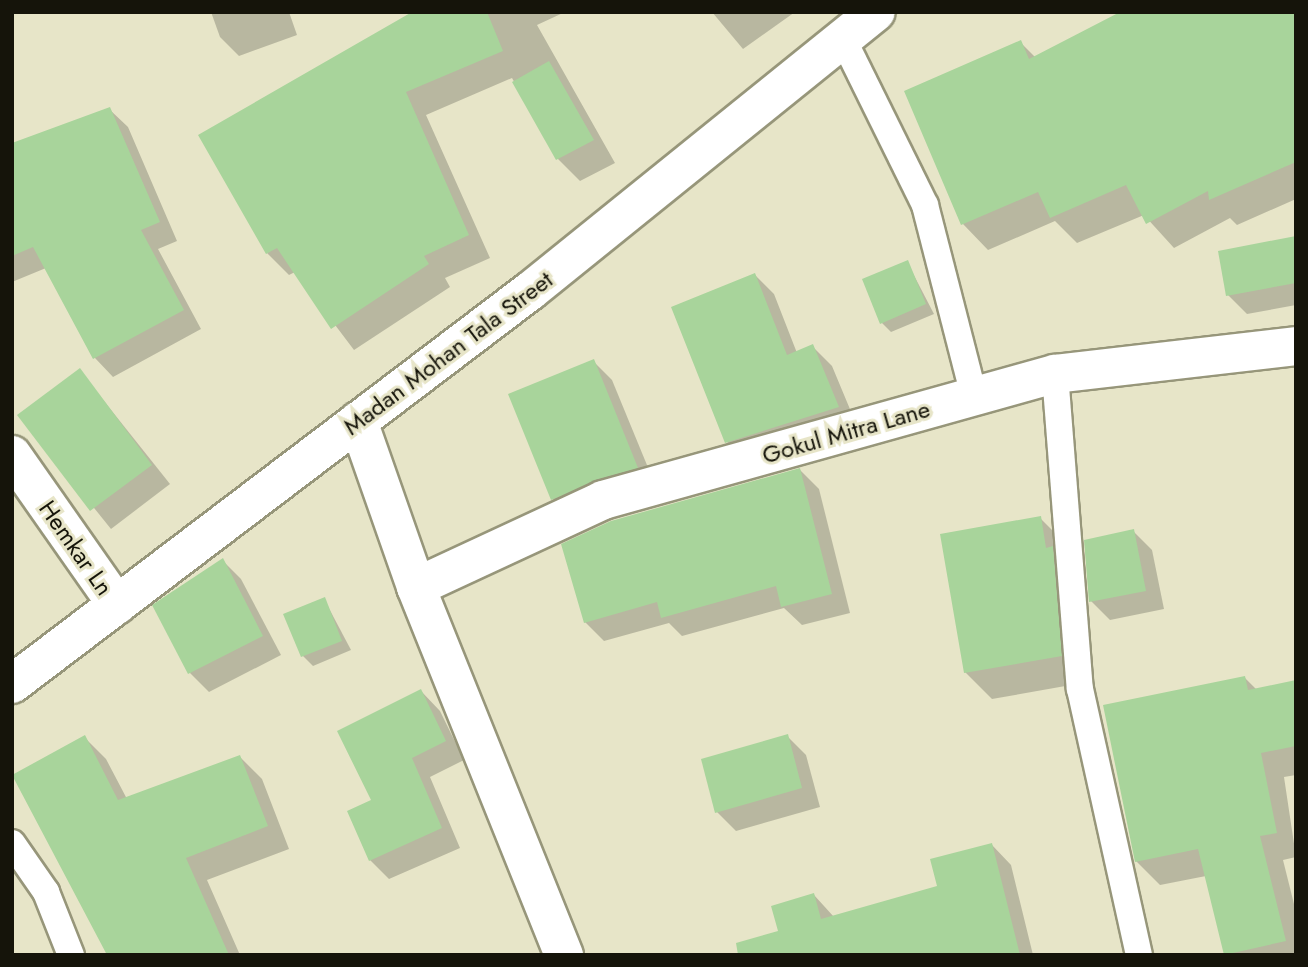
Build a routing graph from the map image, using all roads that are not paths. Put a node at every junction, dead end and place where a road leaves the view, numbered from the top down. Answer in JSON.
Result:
{"nodes":[{"id":1,"x":876,"y":12,"type":"edge"},
{"id":2,"x":841,"y":35,"type":"junction"},
{"id":3,"x":1296,"y":346,"type":"edge"},
{"id":4,"x":1055,"y":374,"type":"junction"},
{"id":5,"x":974,"y":396,"type":"junction"},
{"id":6,"x":358,"y":421,"type":"junction"},
{"id":7,"x":12,"y":455,"type":"edge"},
{"id":8,"x":416,"y":587,"type":"junction"},
{"id":9,"x":117,"y":605,"type":"junction"},
{"id":10,"x":12,"y":684,"type":"edge"},
{"id":11,"x":12,"y":843,"type":"edge"},
{"id":12,"x":71,"y":955,"type":"edge"},
{"id":13,"x":564,"y":955,"type":"edge"},
{"id":14,"x":1139,"y":955,"type":"edge"}],
"edges":[{"from":1,"to":2,"type":"street","name":"Madan Mohan Tala Street"},
{"from":2,"to":5,"type":"lane"},
{"from":2,"to":6,"type":"street","name":"Madan Mohan Tala Street"},
{"from":3,"to":4,"type":"street","name":"Gokul Mitra Lane"},
{"from":4,"to":5,"type":"street","name":"Gokul Mitra Lane"},
{"from":4,"to":14,"type":"lane"},
{"from":5,"to":8,"type":"street","name":"Gokul Mitra Lane"},
{"from":6,"to":8,"type":"street"},
{"from":6,"to":9,"type":"street","name":"Madan Mohan Tala Street"},
{"from":7,"to":9,"type":"street","name":"Hemkar Ln"},
{"from":8,"to":13,"type":"street"},
{"from":9,"to":10,"type":"street","name":"Madan Mohan Tala Street"},
{"from":11,"to":12,"type":"lane"}]}
